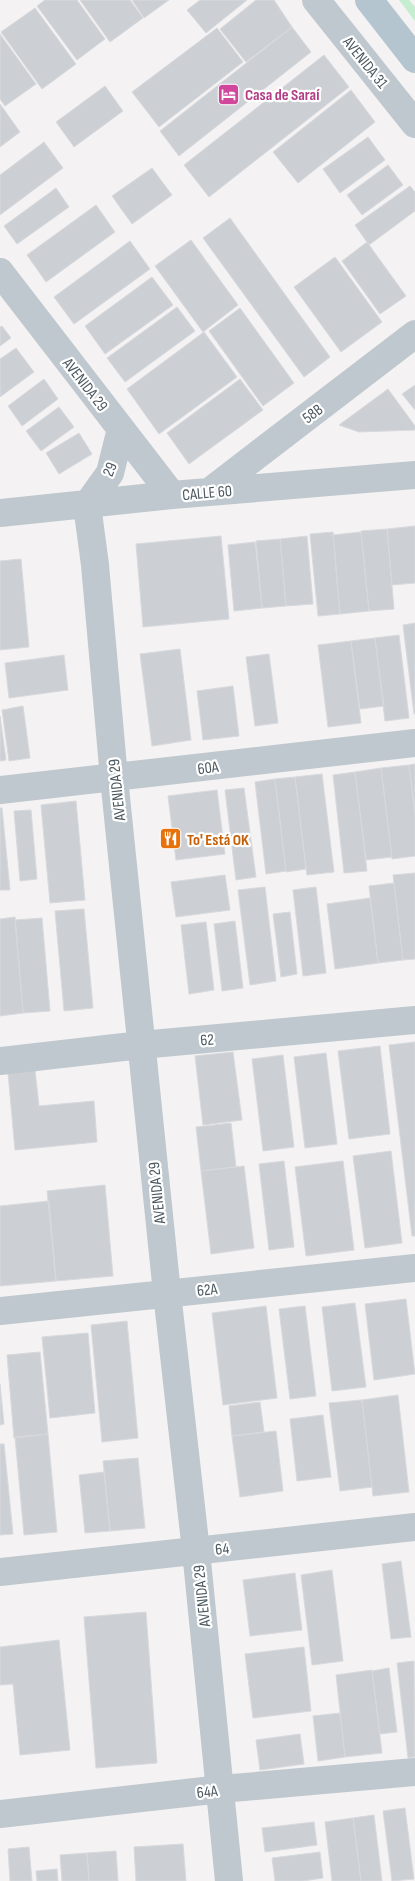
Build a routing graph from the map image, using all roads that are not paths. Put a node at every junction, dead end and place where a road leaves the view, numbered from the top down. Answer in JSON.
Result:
{"nodes":[{"id":1,"x":316,"y":0,"type":"edge"},
{"id":2,"x":369,"y":0,"type":"edge"},
{"id":3,"x":415,"y":58,"type":"edge"},
{"id":4,"x":415,"y":124,"type":"edge"},
{"id":5,"x":0,"y":272,"type":"edge"},
{"id":6,"x":415,"y":334,"type":"edge"},
{"id":7,"x":121,"y":429,"type":"junction"},
{"id":8,"x":415,"y":475,"type":"edge"},
{"id":9,"x":209,"y":492,"type":"junction"},
{"id":10,"x":172,"y":495,"type":"junction"},
{"id":11,"x":87,"y":505,"type":"junction"},
{"id":12,"x":0,"y":513,"type":"edge"},
{"id":13,"x":415,"y":743,"type":"edge"},
{"id":14,"x":114,"y":778,"type":"junction"},
{"id":15,"x":0,"y":790,"type":"edge"},
{"id":16,"x":415,"y":1020,"type":"edge"},
{"id":17,"x":141,"y":1045,"type":"junction"},
{"id":18,"x":0,"y":1061,"type":"edge"},
{"id":19,"x":415,"y":1268,"type":"edge"},
{"id":20,"x":166,"y":1292,"type":"junction"},
{"id":21,"x":0,"y":1311,"type":"edge"},
{"id":22,"x":415,"y":1527,"type":"edge"},
{"id":23,"x":196,"y":1551,"type":"junction"},
{"id":24,"x":0,"y":1572,"type":"edge"},
{"id":25,"x":415,"y":1772,"type":"edge"},
{"id":26,"x":221,"y":1789,"type":"junction"},
{"id":27,"x":0,"y":1814,"type":"edge"},
{"id":28,"x":230,"y":1881,"type":"edge"}],
"edges":[{"from":1,"to":4,"type":"street","name":"AVENIDA 31"},
{"from":2,"to":3,"type":"main road"},
{"from":5,"to":7,"type":"street","name":"AVENIDA 29"},
{"from":6,"to":9,"type":"street","name":"58B"},
{"from":7,"to":10,"type":"street","name":"AVENIDA 29"},
{"from":7,"to":11,"type":"street","name":"29"},
{"from":8,"to":9,"type":"street","name":"CALLE 60"},
{"from":9,"to":10,"type":"street","name":"CALLE 60"},
{"from":10,"to":11,"type":"street","name":"CALLE 60"},
{"from":11,"to":12,"type":"street","name":"CALLE 60"},
{"from":11,"to":14,"type":"street","name":"AVENIDA 29"},
{"from":13,"to":14,"type":"street","name":"60A"},
{"from":14,"to":15,"type":"street","name":"60A"},
{"from":14,"to":17,"type":"street","name":"AVENIDA 29"},
{"from":16,"to":17,"type":"street","name":"62"},
{"from":17,"to":18,"type":"street","name":"62"},
{"from":17,"to":20,"type":"street","name":"AVENIDA 29"},
{"from":19,"to":20,"type":"street","name":"62A"},
{"from":20,"to":21,"type":"street","name":"62A"},
{"from":20,"to":23,"type":"street","name":"AVENIDA 29"},
{"from":22,"to":23,"type":"street","name":"64"},
{"from":23,"to":24,"type":"street","name":"64"},
{"from":23,"to":26,"type":"street","name":"AVENIDA 29"},
{"from":25,"to":26,"type":"street","name":"64A"},
{"from":26,"to":27,"type":"street","name":"64A"},
{"from":26,"to":28,"type":"street","name":"AVENIDA 29"}]}
